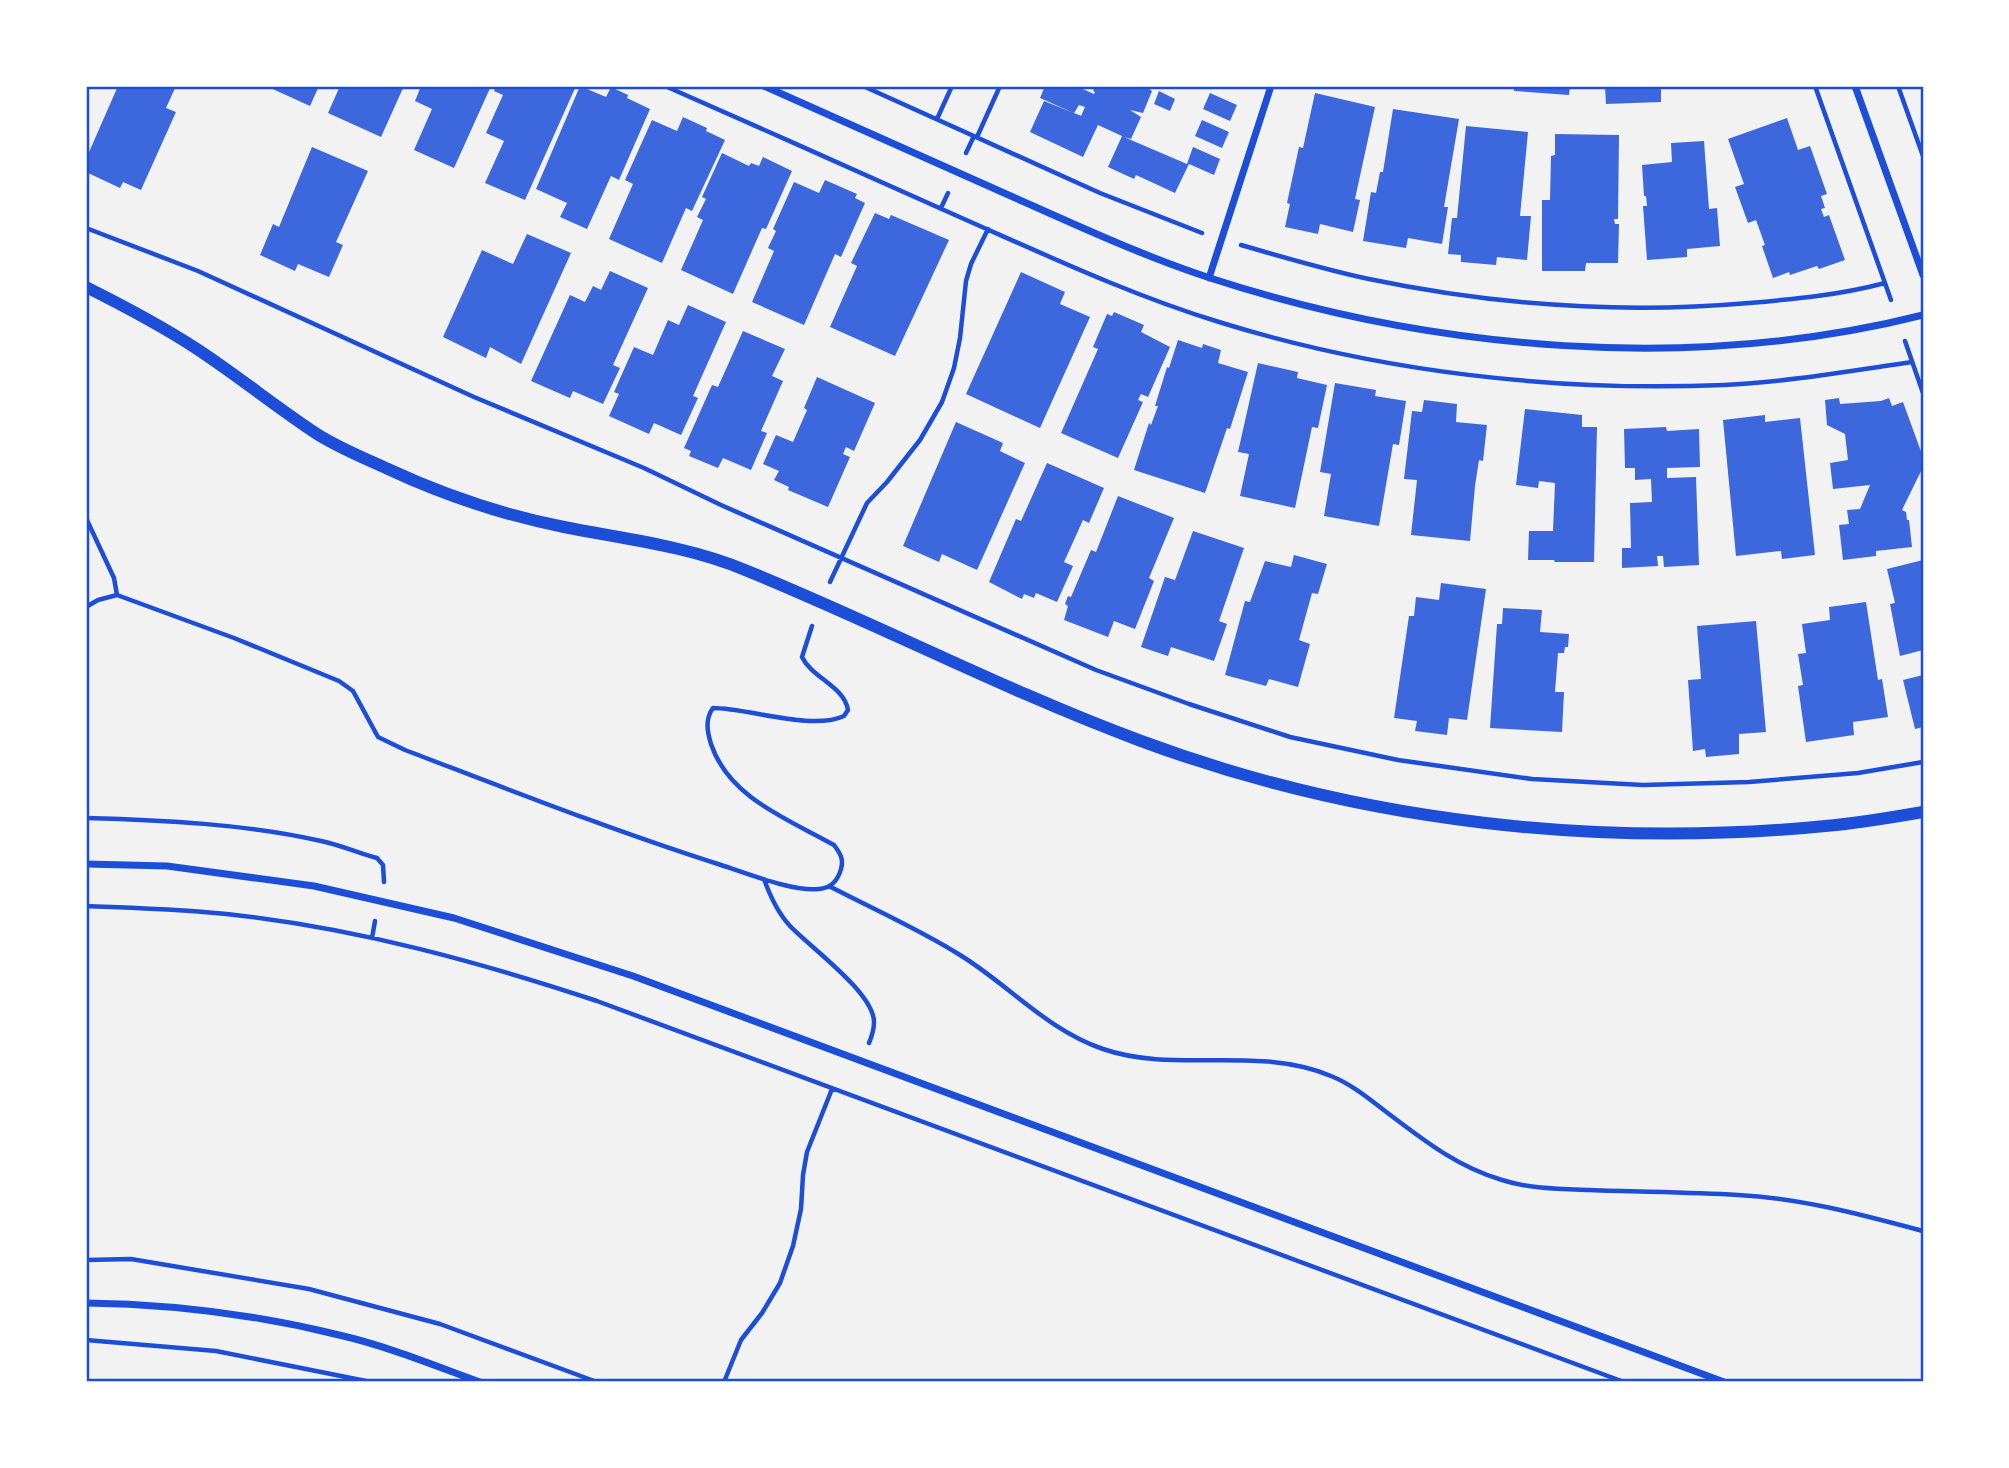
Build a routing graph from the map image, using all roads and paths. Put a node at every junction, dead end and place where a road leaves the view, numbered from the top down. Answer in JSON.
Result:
{"nodes":[{"id":1,"x":764,"y":86,"type":"edge"},
{"id":2,"x":863,"y":86,"type":"edge"},
{"id":3,"x":952,"y":86,"type":"edge"},
{"id":4,"x":1000,"y":86,"type":"edge"},
{"id":5,"x":1271,"y":86,"type":"edge"},
{"id":6,"x":1815,"y":86,"type":"edge"},
{"id":7,"x":1855,"y":86,"type":"edge"},
{"id":8,"x":1898,"y":86,"type":"edge"},
{"id":9,"x":937,"y":119,"type":"junction"},
{"id":10,"x":977,"y":137,"type":"junction"},
{"id":11,"x":1923,"y":156,"type":"edge"},
{"id":12,"x":86,"y":228,"type":"edge"},
{"id":13,"x":988,"y":229,"type":"dead end"},
{"id":14,"x":1220,"y":240,"type":"junction"},
{"id":15,"x":1923,"y":275,"type":"edge"},
{"id":16,"x":1209,"y":278,"type":"junction"},
{"id":17,"x":86,"y":287,"type":"edge"},
{"id":18,"x":1923,"y":315,"type":"edge"},
{"id":19,"x":86,"y":518,"type":"edge"},
{"id":20,"x":840,"y":558,"type":"junction"},
{"id":21,"x":117,"y":595,"type":"junction"},
{"id":22,"x":86,"y":607,"type":"edge"},
{"id":23,"x":810,"y":629,"type":"dead end"},
{"id":24,"x":1923,"y":762,"type":"edge"},
{"id":25,"x":1923,"y":812,"type":"edge"},
{"id":26,"x":86,"y":818,"type":"edge"},
{"id":27,"x":86,"y":864,"type":"edge"},
{"id":28,"x":764,"y":879,"type":"junction"},
{"id":29,"x":829,"y":886,"type":"junction"},
{"id":30,"x":379,"y":901,"type":"junction"},
{"id":31,"x":86,"y":906,"type":"edge"},
{"id":32,"x":372,"y":938,"type":"junction"},
{"id":33,"x":872,"y":1035,"type":"dead end"},
{"id":34,"x":832,"y":1089,"type":"junction"},
{"id":35,"x":1923,"y":1231,"type":"edge"},
{"id":36,"x":86,"y":1260,"type":"edge"},
{"id":37,"x":86,"y":1303,"type":"edge"},
{"id":38,"x":86,"y":1340,"type":"edge"},
{"id":39,"x":371,"y":1382,"type":"edge"},
{"id":40,"x":480,"y":1382,"type":"edge"},
{"id":41,"x":597,"y":1382,"type":"edge"},
{"id":42,"x":724,"y":1382,"type":"edge"},
{"id":43,"x":1623,"y":1382,"type":"edge"},
{"id":44,"x":1724,"y":1382,"type":"edge"}],
"edges":[{"from":1,"to":16,"type":"street"},
{"from":2,"to":9,"type":"path"},
{"from":3,"to":9,"type":"path"},
{"from":4,"to":10,"type":"path"},
{"from":5,"to":14,"type":"street"},
{"from":6,"to":14,"type":"path"},
{"from":7,"to":15,"type":"street"},
{"from":8,"to":11,"type":"path"},
{"from":9,"to":10,"type":"path"},
{"from":10,"to":14,"type":"path"},
{"from":12,"to":20,"type":"path"},
{"from":13,"to":20,"type":"path"},
{"from":14,"to":16,"type":"street"},
{"from":16,"to":18,"type":"street"},
{"from":17,"to":25,"type":"street"},
{"from":19,"to":21,"type":"path"},
{"from":20,"to":24,"type":"path"},
{"from":21,"to":22,"type":"path"},
{"from":21,"to":28,"type":"path"},
{"from":23,"to":29,"type":"path"},
{"from":26,"to":30,"type":"path"},
{"from":27,"to":30,"type":"street"},
{"from":28,"to":29,"type":"path"},
{"from":28,"to":33,"type":"path"},
{"from":29,"to":35,"type":"path"},
{"from":30,"to":32,"type":"path"},
{"from":30,"to":44,"type":"street"},
{"from":31,"to":32,"type":"path"},
{"from":32,"to":34,"type":"path"},
{"from":34,"to":42,"type":"path"},
{"from":34,"to":43,"type":"path"},
{"from":36,"to":41,"type":"path"},
{"from":37,"to":40,"type":"street"},
{"from":38,"to":39,"type":"path"}]}
